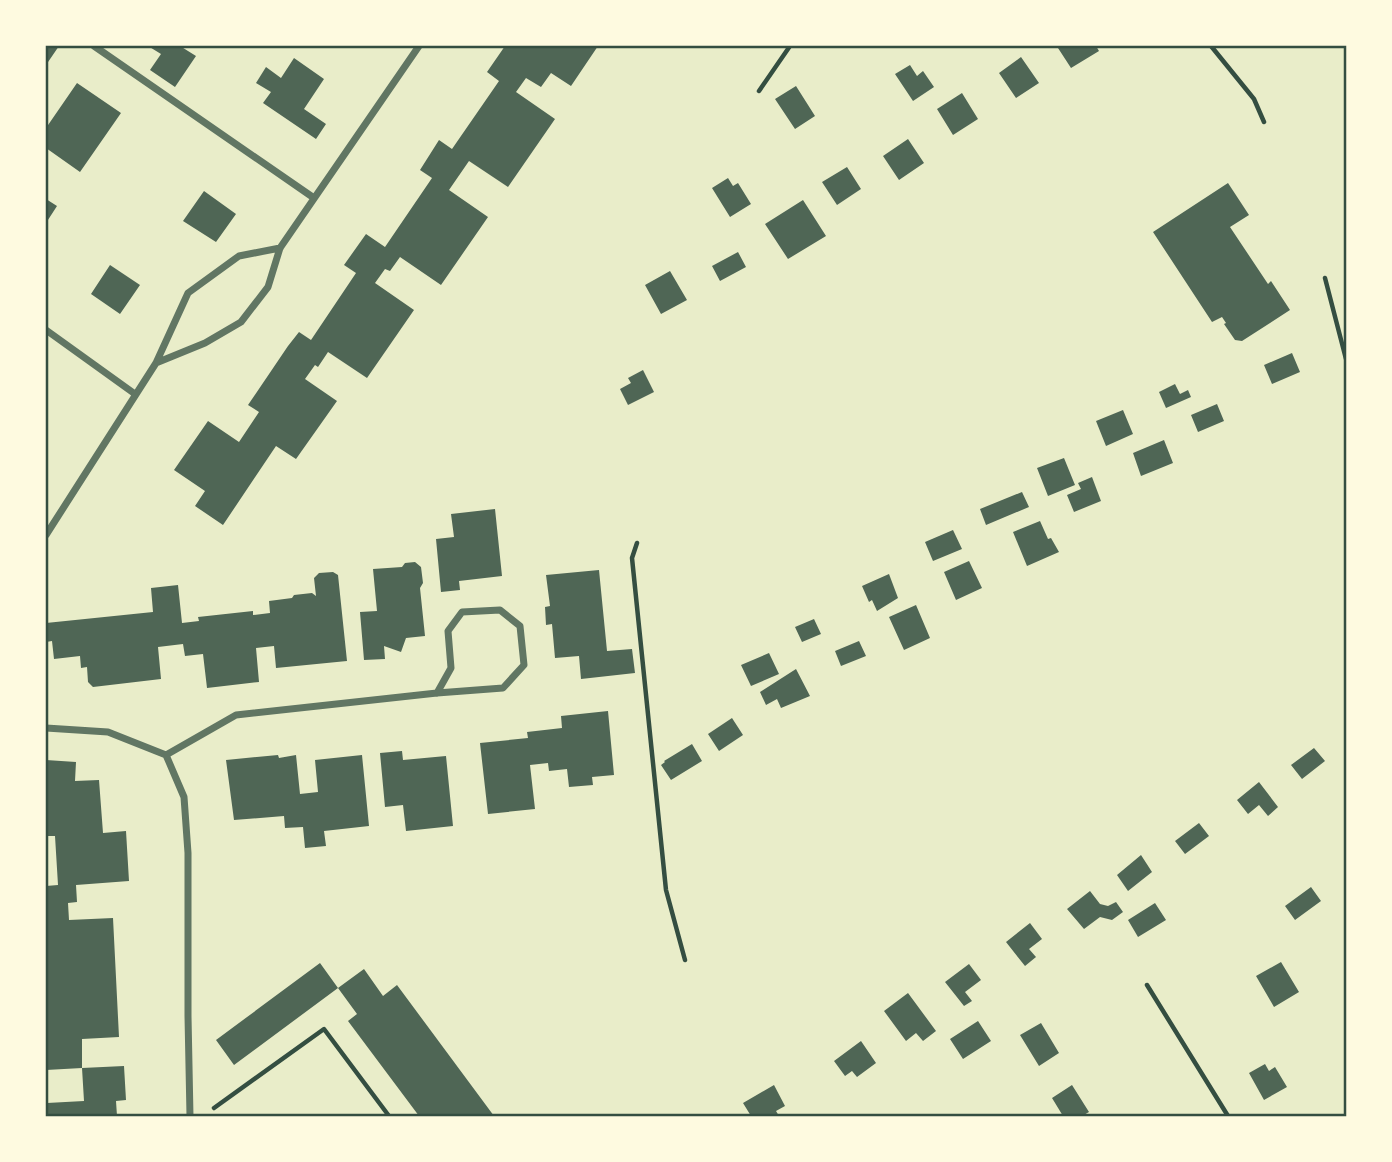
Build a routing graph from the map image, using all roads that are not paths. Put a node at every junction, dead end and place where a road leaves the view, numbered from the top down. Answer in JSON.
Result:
{"nodes":[{"id":1,"x":94,"y":46,"type":"edge"},
{"id":2,"x":419,"y":46,"type":"edge"},
{"id":3,"x":314,"y":198,"type":"junction"},
{"id":4,"x":280,"y":248,"type":"junction"},
{"id":5,"x":46,"y":330,"type":"edge"},
{"id":6,"x":156,"y":363,"type":"junction"},
{"id":7,"x":135,"y":394,"type":"junction"},
{"id":8,"x":46,"y":534,"type":"edge"},
{"id":9,"x":437,"y":693,"type":"junction"},
{"id":10,"x":46,"y":728,"type":"edge"},
{"id":11,"x":166,"y":755,"type":"junction"},
{"id":12,"x":190,"y":1116,"type":"edge"}],
"edges":[{"from":1,"to":3,"type":"street"},
{"from":2,"to":3,"type":"street"},
{"from":3,"to":4,"type":"street"},
{"from":4,"to":6,"type":"street"},
{"from":4,"to":6,"type":"street"},
{"from":5,"to":7,"type":"street"},
{"from":6,"to":7,"type":"street"},
{"from":7,"to":8,"type":"street"},
{"from":9,"to":9,"type":"street"},
{"from":9,"to":11,"type":"street"},
{"from":10,"to":11,"type":"street"},
{"from":11,"to":12,"type":"street"}]}
